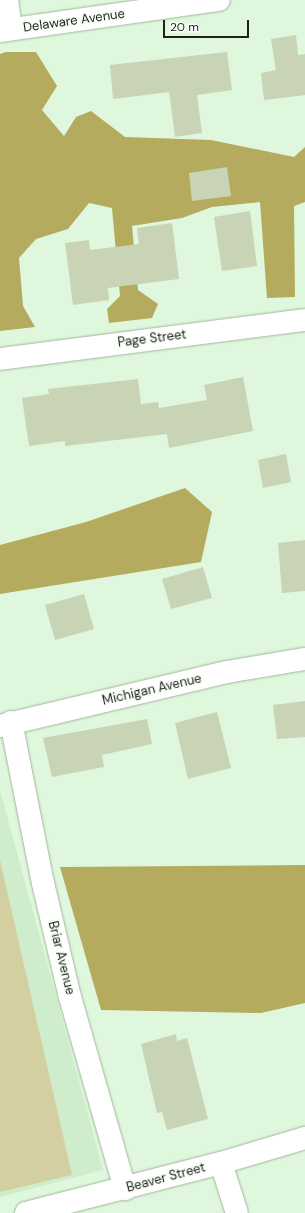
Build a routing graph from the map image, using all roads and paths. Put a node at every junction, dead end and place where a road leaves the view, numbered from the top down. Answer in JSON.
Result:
{"nodes":[{"id":1,"x":7,"y":0,"type":"edge"},
{"id":2,"x":219,"y":0,"type":"edge"},
{"id":3,"x":6,"y":30,"type":"edge"},
{"id":4,"x":305,"y":320,"type":"edge"},
{"id":5,"x":0,"y":358,"type":"edge"},
{"id":6,"x":305,"y":659,"type":"edge"},
{"id":7,"x":6,"y":724,"type":"edge"},
{"id":8,"x":305,"y":1138,"type":"edge"},
{"id":9,"x":221,"y":1163,"type":"junction"},
{"id":10,"x":125,"y":1189,"type":"junction"},
{"id":11,"x":26,"y":1213,"type":"edge"},
{"id":12,"x":237,"y":1213,"type":"edge"}],
"edges":[{"from":1,"to":3,"type":"street"},
{"from":2,"to":3,"type":"street","name":"Delaware Avenue"},
{"from":4,"to":5,"type":"street","name":"Page Street"},
{"from":6,"to":7,"type":"street","name":"Michigan Avenue"},
{"from":7,"to":10,"type":"street","name":"Briar Avenue"},
{"from":8,"to":9,"type":"street","name":"Beaver Street"},
{"from":9,"to":10,"type":"street","name":"Beaver Street"},
{"from":9,"to":12,"type":"street"},
{"from":10,"to":11,"type":"street","name":"Beaver Street"}]}
